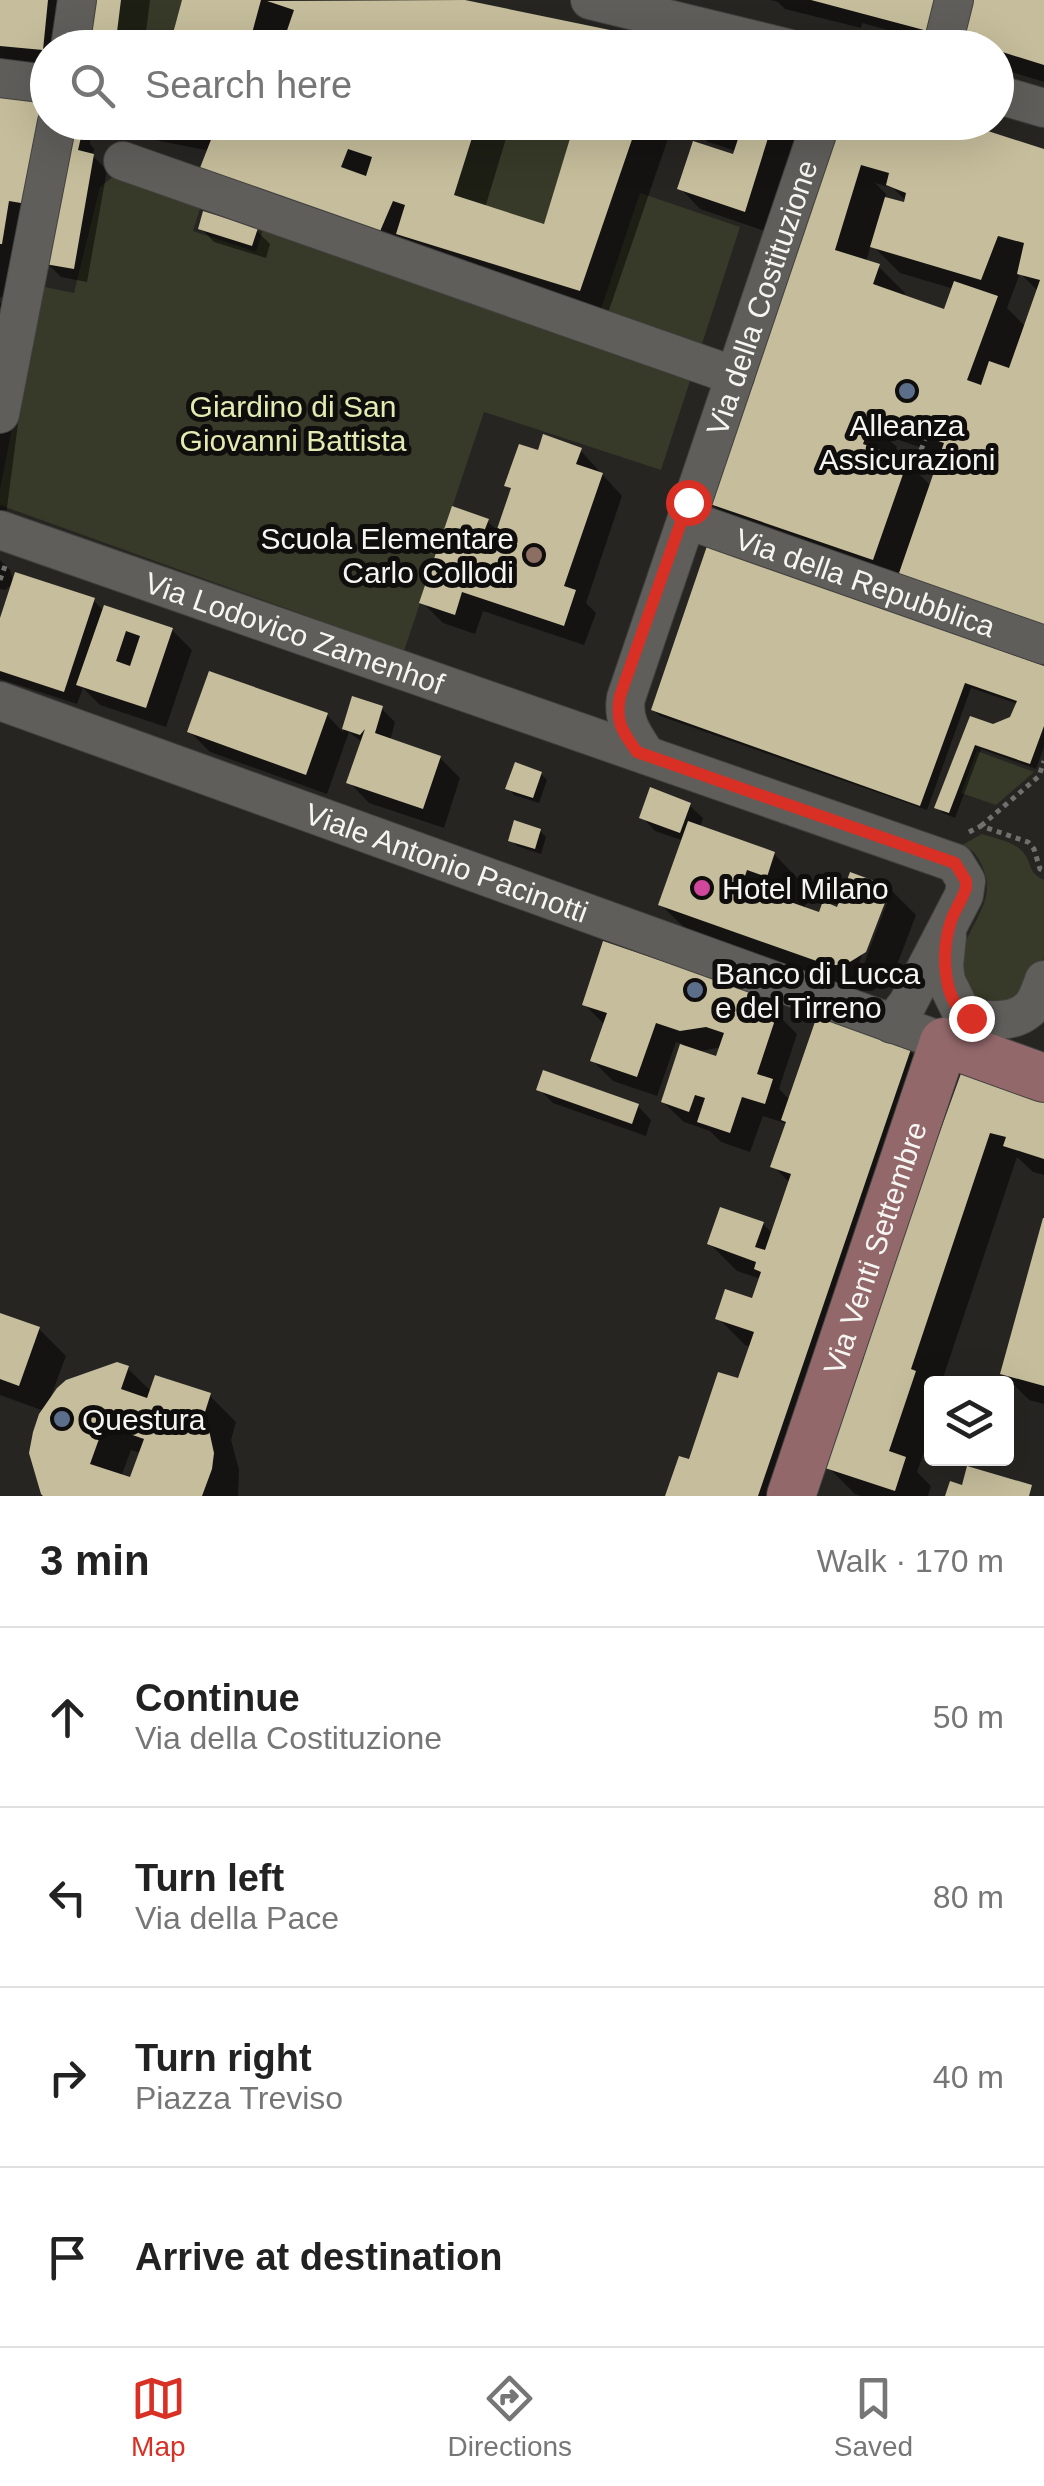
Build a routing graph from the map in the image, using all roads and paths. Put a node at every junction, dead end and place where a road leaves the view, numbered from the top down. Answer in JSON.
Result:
{"nodes":[{"id":1,"x":77,"y":0,"type":"edge"},
{"id":2,"x":590,"y":0,"type":"edge"},
{"id":3,"x":618,"y":0,"type":"edge"},
{"id":4,"x":954,"y":0,"type":"edge"},
{"id":5,"x":73,"y":30,"type":"edge"},
{"id":6,"x":713,"y":30,"type":"edge"},
{"id":7,"x":740,"y":30,"type":"edge"},
{"id":8,"x":946,"y":30,"type":"edge"},
{"id":9,"x":0,"y":78,"type":"edge"},
{"id":10,"x":30,"y":82,"type":"edge"},
{"id":11,"x":1014,"y":99,"type":"edge"},
{"id":12,"x":1044,"y":108,"type":"edge"},
{"id":13,"x":53,"y":140,"type":"edge"},
{"id":14,"x":813,"y":140,"type":"edge"},
{"id":15,"x":123,"y":161,"type":"dead end"},
{"id":16,"x":733,"y":376,"type":"junction"},
{"id":17,"x":0,"y":414,"type":"edge"},
{"id":18,"x":926,"y":437,"type":"dead end"},
{"id":19,"x":922,"y":450,"type":"dead end"},
{"id":20,"x":688,"y":520,"type":"junction"},
{"id":21,"x":0,"y":530,"type":"edge"},
{"id":22,"x":1044,"y":645,"type":"edge"},
{"id":23,"x":0,"y":702,"type":"edge"},
{"id":24,"x":642,"y":753,"type":"junction"},
{"id":25,"x":1044,"y":761,"type":"edge"},
{"id":26,"x":981,"y":826,"type":"junction"},
{"id":27,"x":944,"y":859,"type":"junction"},
{"id":28,"x":1044,"y":871,"type":"edge"},
{"id":29,"x":948,"y":928,"type":"junction"},
{"id":30,"x":1044,"y":980,"type":"edge"},
{"id":31,"x":892,"y":1024,"type":"junction"},
{"id":32,"x":968,"y":1032,"type":"junction"},
{"id":33,"x":1044,"y":1078,"type":"edge"},
{"id":34,"x":791,"y":1496,"type":"edge"}],
"edges":[{"from":1,"to":5,"type":"street"},
{"from":2,"to":6,"type":"street"},
{"from":3,"to":7,"type":"street"},
{"from":4,"to":8,"type":"street"},
{"from":9,"to":10,"type":"street"},
{"from":11,"to":12,"type":"street"},
{"from":13,"to":17,"type":"street"},
{"from":14,"to":16,"type":"street","name":"Via della Costituzione"},
{"from":15,"to":16,"type":"street"},
{"from":16,"to":20,"type":"street","name":"Via della Costituzione"},
{"from":16,"to":24,"type":"street","name":"Via della Costituzione"},
{"from":18,"to":19,"type":"path"},
{"from":20,"to":22,"type":"street","name":"Via della Repubblica"},
{"from":20,"to":24,"type":"street","name":"Via della Costituzione"},
{"from":21,"to":24,"type":"street","name":"Via Lodovico Zamenhof"},
{"from":23,"to":31,"type":"street","name":"Viale Antonio Pacinotti"},
{"from":24,"to":27,"type":"street","name":"Via Lodovico Zamenhof"},
{"from":25,"to":26,"type":"path"},
{"from":26,"to":27,"type":"path"},
{"from":26,"to":28,"type":"path"},
{"from":27,"to":29,"type":"street"},
{"from":29,"to":31,"type":"street"},
{"from":29,"to":32,"type":"street"},
{"from":30,"to":32,"type":"street"},
{"from":31,"to":32,"type":"street","name":"Viale Antonio Pacinotti"},
{"from":32,"to":33,"type":"main road"},
{"from":32,"to":34,"type":"main road","name":"Via Venti Settembre"}]}
